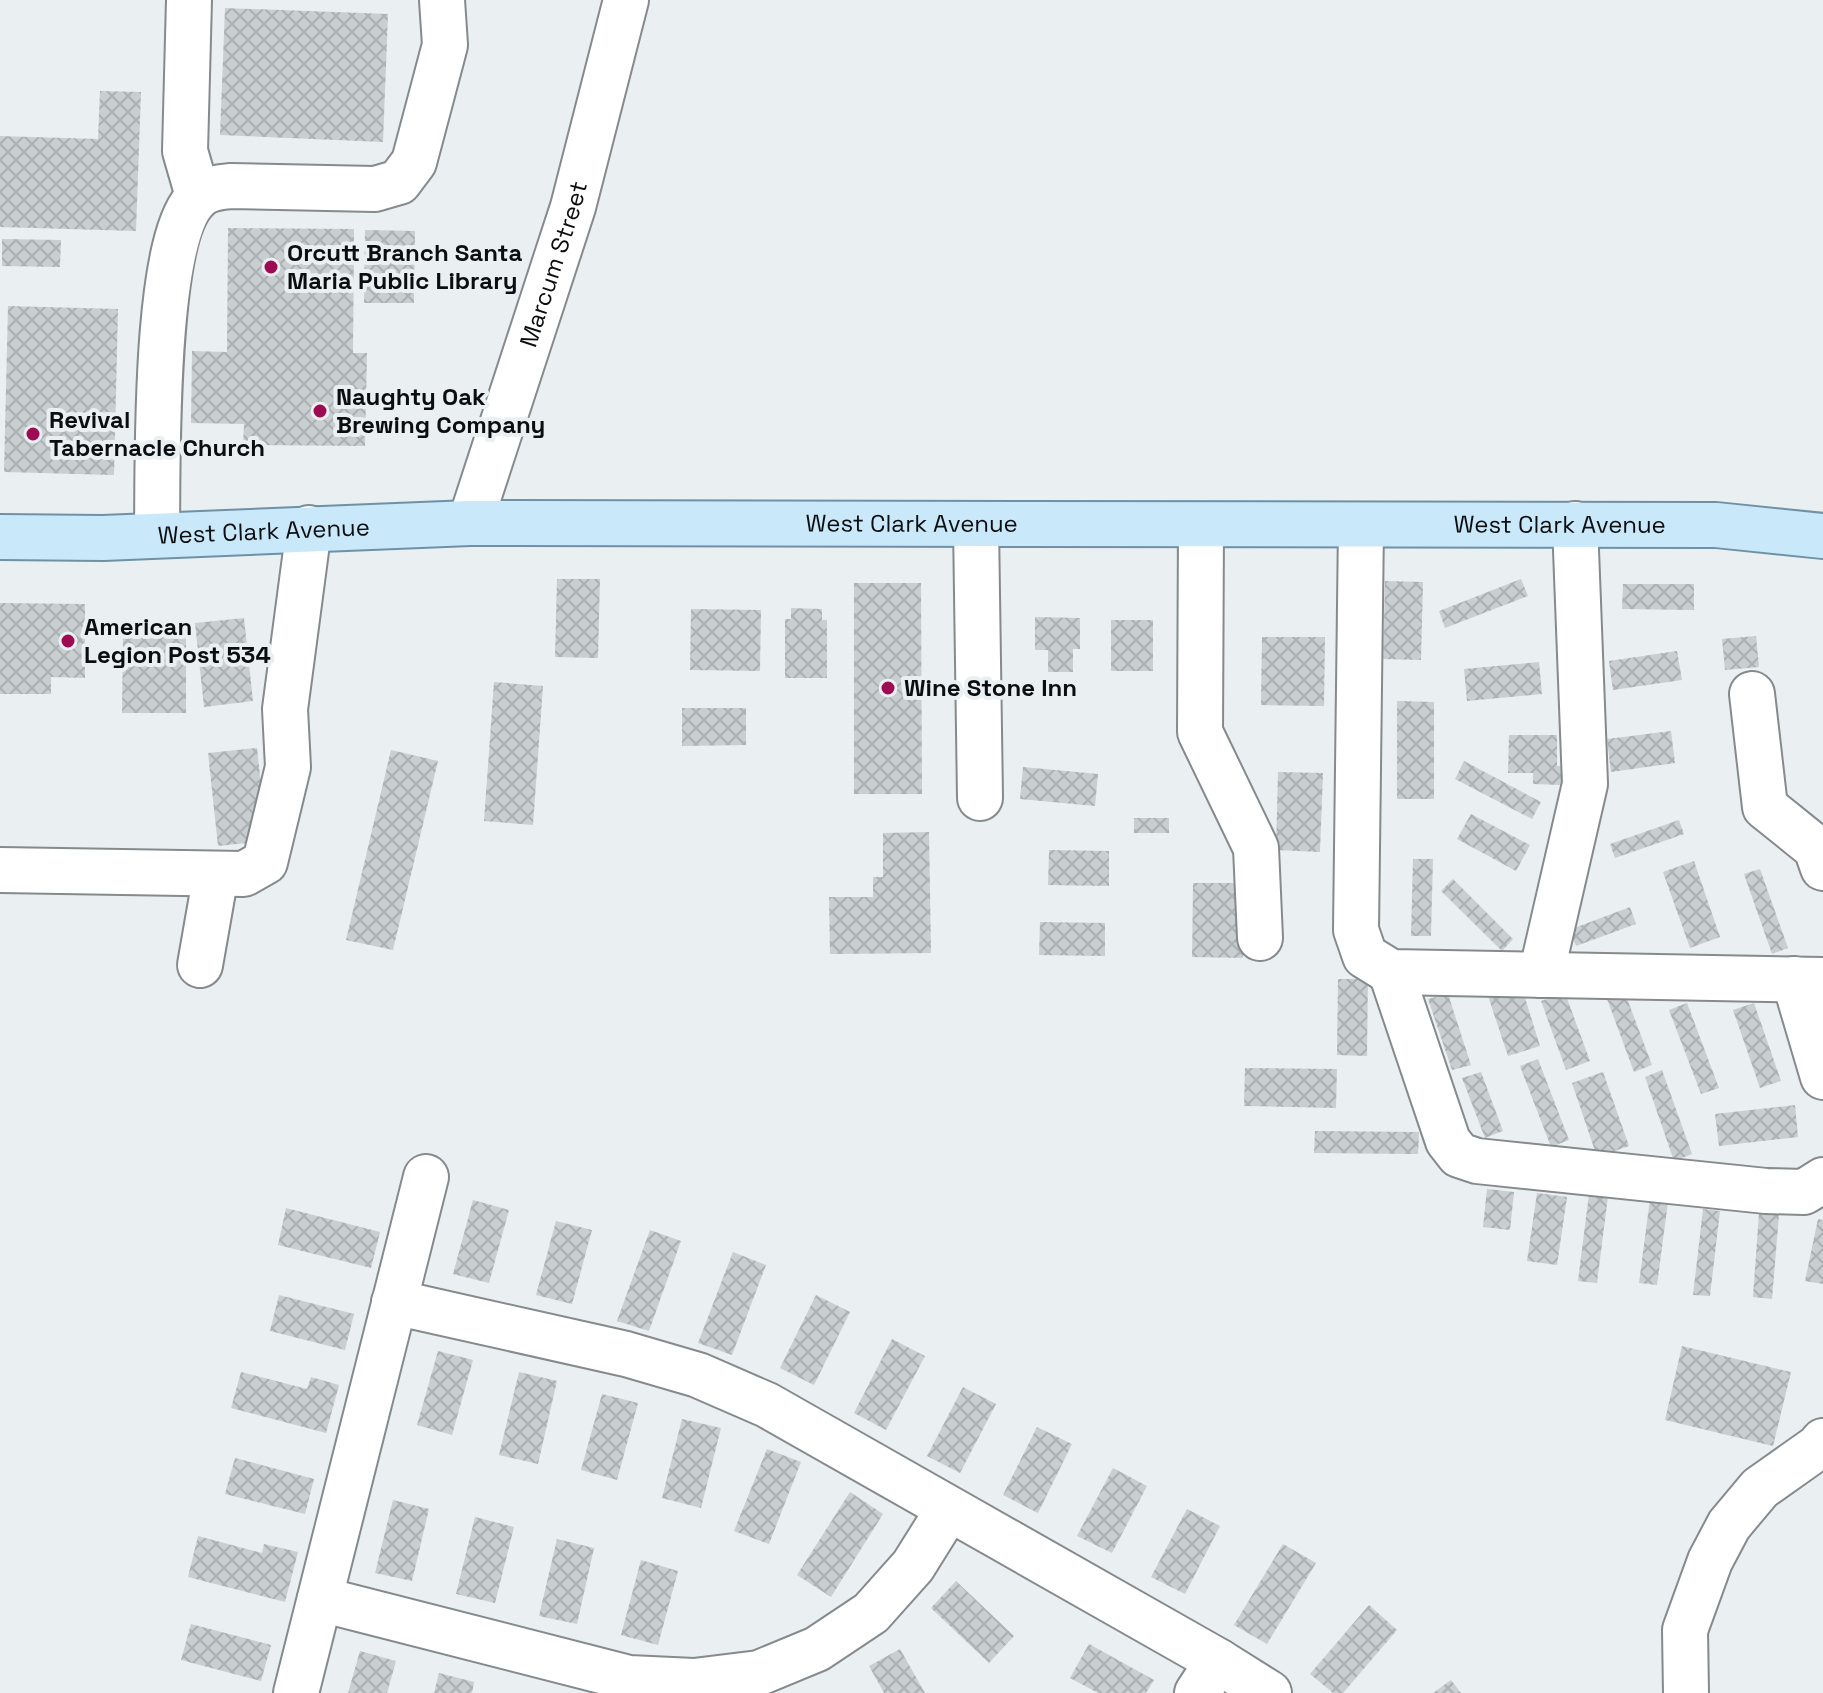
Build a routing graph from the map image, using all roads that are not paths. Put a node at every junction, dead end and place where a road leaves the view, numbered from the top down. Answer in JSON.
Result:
{"nodes":[{"id":1,"x":189,"y":0,"type":"edge"},
{"id":2,"x":442,"y":0,"type":"edge"},
{"id":3,"x":626,"y":0,"type":"edge"},
{"id":4,"x":198,"y":196,"type":"junction"},
{"id":5,"x":470,"y":523,"type":"junction"},
{"id":6,"x":1575,"y":524,"type":"junction"},
{"id":7,"x":976,"y":525,"type":"junction"},
{"id":8,"x":1361,"y":525,"type":"junction"},
{"id":9,"x":1201,"y":526,"type":"junction"},
{"id":10,"x":309,"y":528,"type":"junction"},
{"id":11,"x":157,"y":535,"type":"junction"},
{"id":12,"x":1823,"y":536,"type":"edge"},
{"id":13,"x":0,"y":537,"type":"edge"},
{"id":14,"x":1752,"y":694,"type":"dead end"},
{"id":15,"x":980,"y":798,"type":"dead end"},
{"id":16,"x":1823,"y":868,"type":"edge"},
{"id":17,"x":0,"y":870,"type":"edge"},
{"id":18,"x":216,"y":874,"type":"junction"},
{"id":19,"x":1260,"y":938,"type":"dead end"},
{"id":20,"x":200,"y":965,"type":"dead end"},
{"id":21,"x":1391,"y":972,"type":"junction"},
{"id":22,"x":1541,"y":975,"type":"junction"},
{"id":23,"x":1808,"y":980,"type":"edge"},
{"id":24,"x":1823,"y":1077,"type":"edge"},
{"id":25,"x":426,"y":1177,"type":"dead end"},
{"id":26,"x":1823,"y":1180,"type":"edge"},
{"id":27,"x":394,"y":1302,"type":"junction"},
{"id":28,"x":1823,"y":1441,"type":"edge"},
{"id":29,"x":948,"y":1510,"type":"junction"},
{"id":30,"x":320,"y":1599,"type":"junction"},
{"id":31,"x":1208,"y":1677,"type":"edge"},
{"id":32,"x":296,"y":1693,"type":"edge"},
{"id":33,"x":1269,"y":1693,"type":"edge"},
{"id":34,"x":1686,"y":1693,"type":"edge"}],
"edges":[{"from":1,"to":4,"type":"street"},
{"from":2,"to":4,"type":"street"},
{"from":3,"to":5,"type":"street","name":"Marcum Street"},
{"from":4,"to":11,"type":"street"},
{"from":5,"to":7,"type":"main road","name":"West Clark Avenue"},
{"from":5,"to":10,"type":"main road","name":"West Clark Avenue"},
{"from":6,"to":8,"type":"main road","name":"West Clark Avenue"},
{"from":6,"to":12,"type":"main road","name":"West Clark Avenue"},
{"from":6,"to":22,"type":"street"},
{"from":7,"to":9,"type":"main road","name":"West Clark Avenue"},
{"from":7,"to":15,"type":"street"},
{"from":8,"to":9,"type":"main road","name":"West Clark Avenue"},
{"from":8,"to":21,"type":"street"},
{"from":9,"to":19,"type":"street"},
{"from":10,"to":11,"type":"main road","name":"West Clark Avenue"},
{"from":10,"to":18,"type":"street"},
{"from":11,"to":13,"type":"main road","name":"West Clark Avenue"},
{"from":14,"to":16,"type":"street"},
{"from":17,"to":18,"type":"street"},
{"from":18,"to":20,"type":"street"},
{"from":21,"to":22,"type":"street"},
{"from":21,"to":26,"type":"street"},
{"from":22,"to":23,"type":"street"},
{"from":23,"to":24,"type":"street"},
{"from":25,"to":27,"type":"street"},
{"from":27,"to":29,"type":"street"},
{"from":27,"to":30,"type":"street"},
{"from":28,"to":34,"type":"street"},
{"from":29,"to":30,"type":"street"},
{"from":29,"to":31,"type":"street"},
{"from":30,"to":32,"type":"street"},
{"from":31,"to":33,"type":"street"}]}
